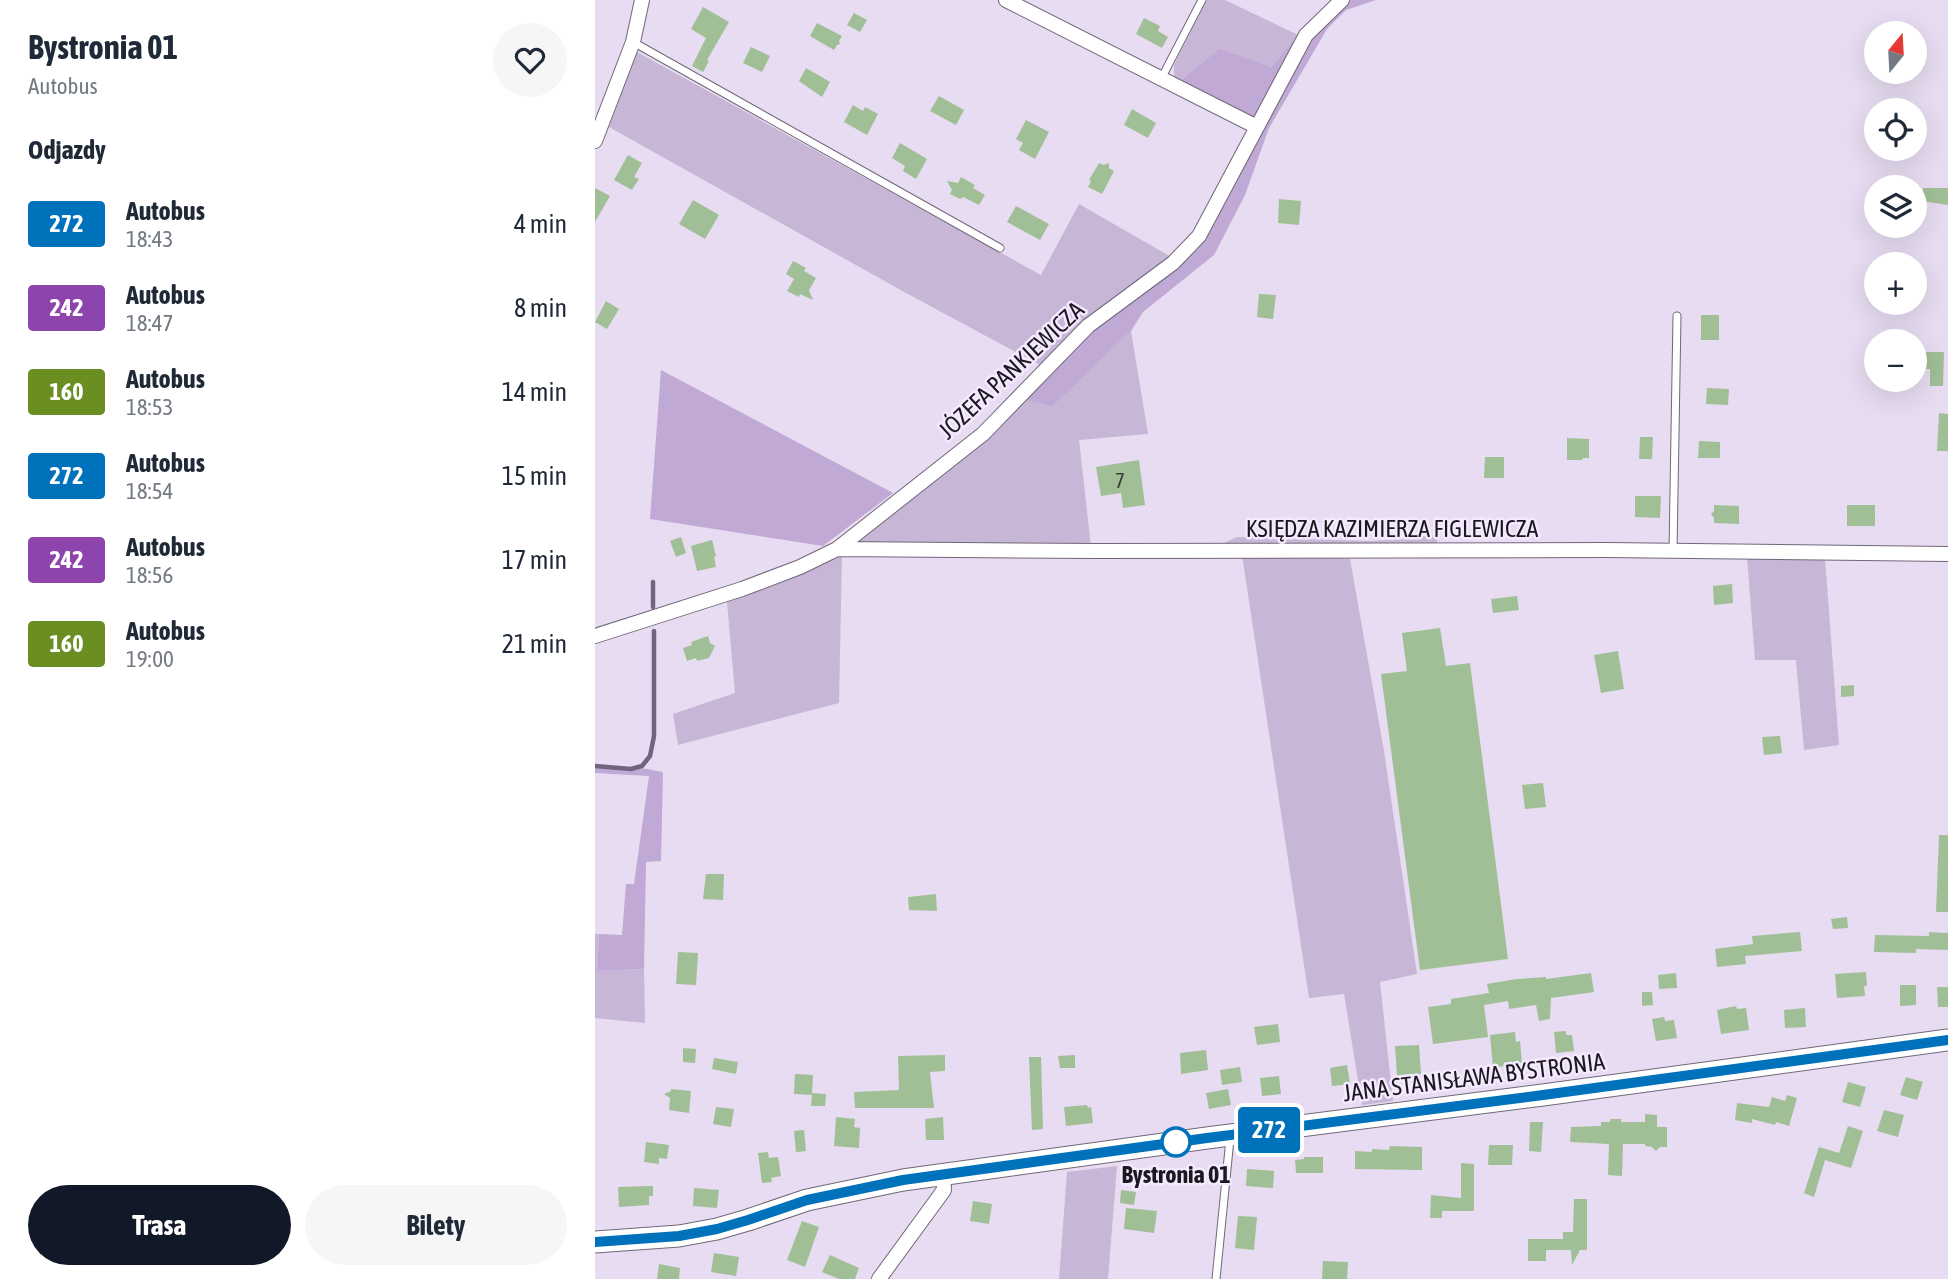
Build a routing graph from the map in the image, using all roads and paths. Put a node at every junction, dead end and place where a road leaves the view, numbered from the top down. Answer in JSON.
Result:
{"nodes":[{"id":1,"x":642,"y":0,"type":"edge"},
{"id":2,"x":1006,"y":0,"type":"edge"},
{"id":3,"x":1202,"y":0,"type":"edge"},
{"id":4,"x":1342,"y":0,"type":"edge"},
{"id":5,"x":633,"y":42,"type":"junction"},
{"id":6,"x":1161,"y":79,"type":"junction"},
{"id":7,"x":1257,"y":127,"type":"junction"},
{"id":8,"x":595,"y":141,"type":"edge"},
{"id":9,"x":1000,"y":247,"type":"dead end"},
{"id":10,"x":1677,"y":316,"type":"dead end"},
{"id":11,"x":837,"y":549,"type":"junction"},
{"id":12,"x":1673,"y":551,"type":"junction"},
{"id":13,"x":1948,"y":554,"type":"edge"},
{"id":14,"x":595,"y":636,"type":"edge"},
{"id":15,"x":1948,"y":1040,"type":"edge"},
{"id":16,"x":1230,"y":1135,"type":"junction"},
{"id":17,"x":943,"y":1175,"type":"junction"},
{"id":18,"x":595,"y":1242,"type":"edge"},
{"id":19,"x":879,"y":1279,"type":"edge"},
{"id":20,"x":1216,"y":1279,"type":"edge"}],
"edges":[{"from":1,"to":5,"type":"street"},
{"from":2,"to":6,"type":"street"},
{"from":3,"to":6,"type":"lane"},
{"from":4,"to":7,"type":"street","name":"JÓZEFA PANKIEWICZA"},
{"from":5,"to":8,"type":"street"},
{"from":5,"to":9,"type":"lane"},
{"from":6,"to":7,"type":"street"},
{"from":7,"to":11,"type":"street","name":"JÓZEFA PANKIEWICZA"},
{"from":10,"to":12,"type":"lane"},
{"from":11,"to":12,"type":"street","name":"KSIĘDZA KAZIMIERZA FIGLEWICZA"},
{"from":11,"to":14,"type":"street","name":"JÓZEFA PANKIEWICZA"},
{"from":12,"to":13,"type":"street","name":"KSIĘDZA KAZIMIERZA FIGLEWICZA"},
{"from":15,"to":16,"type":"street","name":"JANA STANISŁAWA BYSTRONIA"},
{"from":16,"to":17,"type":"street","name":"JANA STANISŁAWA BYSTRONIA"},
{"from":16,"to":20,"type":"lane"},
{"from":17,"to":18,"type":"street","name":"JANA STANISŁAWA BYSTRONIA"},
{"from":17,"to":19,"type":"street"}]}
